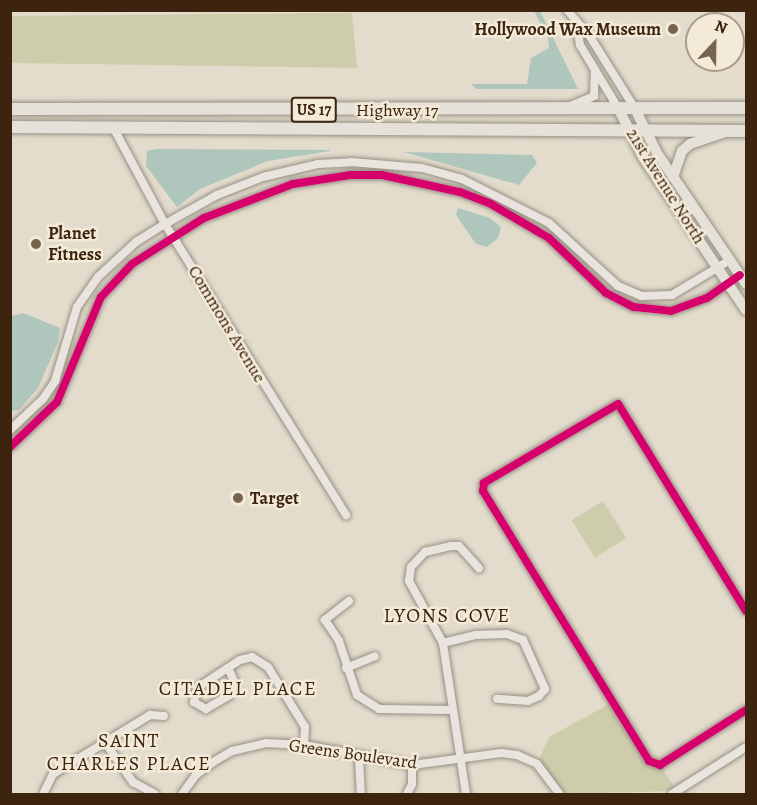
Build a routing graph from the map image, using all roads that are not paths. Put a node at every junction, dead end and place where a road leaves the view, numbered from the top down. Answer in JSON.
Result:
{"nodes":[{"id":1,"x":567,"y":10,"type":"edge"},
{"id":2,"x":577,"y":26,"type":"junction"},
{"id":3,"x":594,"y":66,"type":"junction"},
{"id":4,"x":634,"y":107,"type":"junction"},
{"id":5,"x":618,"y":108,"type":"junction"},
{"id":6,"x":747,"y":108,"type":"edge"},
{"id":7,"x":10,"y":109,"type":"edge"},
{"id":8,"x":554,"y":110,"type":"junction"},
{"id":9,"x":10,"y":127,"type":"edge"},
{"id":10,"x":114,"y":129,"type":"junction"},
{"id":11,"x":629,"y":130,"type":"junction"},
{"id":12,"x":646,"y":130,"type":"junction"},
{"id":13,"x":728,"y":131,"type":"junction"},
{"id":14,"x":747,"y":131,"type":"edge"},
{"id":15,"x":673,"y":177,"type":"junction"},
{"id":16,"x":165,"y":224,"type":"junction"},
{"id":17,"x":173,"y":235,"type":"junction"},
{"id":18,"x":730,"y":260,"type":"junction"},
{"id":19,"x":718,"y":268,"type":"junction"},
{"id":20,"x":743,"y":280,"type":"edge"},
{"id":21,"x":728,"y":283,"type":"junction"},
{"id":22,"x":747,"y":310,"type":"edge"},
{"id":23,"x":10,"y":430,"type":"edge"},
{"id":24,"x":10,"y":447,"type":"edge"},
{"id":25,"x":346,"y":515,"type":"dead end"},
{"id":26,"x":478,"y":568,"type":"dead end"},
{"id":27,"x":349,"y":601,"type":"dead end"},
{"id":28,"x":747,"y":611,"type":"edge"},
{"id":29,"x":443,"y":643,"type":"junction"},
{"id":30,"x":375,"y":656,"type":"dead end"},
{"id":31,"x":228,"y":668,"type":"junction"},
{"id":32,"x":346,"y":668,"type":"junction"},
{"id":33,"x":497,"y":699,"type":"dead end"},
{"id":34,"x":453,"y":710,"type":"junction"},
{"id":35,"x":747,"y":710,"type":"edge"},
{"id":36,"x":164,"y":716,"type":"dead end"},
{"id":37,"x":106,"y":744,"type":"junction"},
{"id":38,"x":304,"y":745,"type":"junction"},
{"id":39,"x":747,"y":747,"type":"edge"},
{"id":40,"x":359,"y":758,"type":"junction"},
{"id":41,"x":463,"y":760,"type":"junction"},
{"id":42,"x":412,"y":765,"type":"junction"},
{"id":43,"x":44,"y":792,"type":"dead end"},
{"id":44,"x":155,"y":795,"type":"edge"},
{"id":45,"x":182,"y":795,"type":"edge"},
{"id":46,"x":361,"y":795,"type":"edge"},
{"id":47,"x":407,"y":795,"type":"edge"},
{"id":48,"x":466,"y":795,"type":"edge"},
{"id":49,"x":560,"y":795,"type":"edge"},
{"id":50,"x":672,"y":795,"type":"edge"}],
"edges":[{"from":1,"to":2,"type":"street","name":"21st Avenue North"},
{"from":2,"to":3,"type":"street","name":"21st Avenue North"},
{"from":2,"to":4,"type":"street","name":"21st Avenue North"},
{"from":3,"to":5,"type":"street","name":"21st Avenue North"},
{"from":3,"to":8,"type":"street"},
{"from":4,"to":5,"type":"highway","name":"Highway 17","number":"US 17"},
{"from":4,"to":6,"type":"highway","name":"Highway 17","number":"US 17"},
{"from":4,"to":12,"type":"main road","name":"21st Avenue North"},
{"from":5,"to":8,"type":"highway","name":"Highway 17","number":"US 17"},
{"from":5,"to":11,"type":"main road","name":"21st Avenue North"},
{"from":7,"to":8,"type":"highway","name":"Highway 17","number":"US 17"},
{"from":9,"to":10,"type":"highway","name":"Highway 17","number":"US 17"},
{"from":10,"to":11,"type":"highway","name":"Highway 17","number":"US 17"},
{"from":10,"to":16,"type":"street","name":"Commons Avenue"},
{"from":11,"to":12,"type":"highway","name":"Highway 17","number":"US 17"},
{"from":11,"to":19,"type":"main road","name":"21st Avenue North"},
{"from":12,"to":13,"type":"highway","name":"Highway 17","number":"US 17"},
{"from":12,"to":15,"type":"main road","name":"21st Avenue North"},
{"from":13,"to":14,"type":"highway","name":"Highway 17","number":"US 17"},
{"from":13,"to":15,"type":"main road"},
{"from":15,"to":18,"type":"main road","name":"21st Avenue North"},
{"from":16,"to":17,"type":"street","name":"Commons Avenue"},
{"from":16,"to":19,"type":"street"},
{"from":16,"to":23,"type":"street"},
{"from":17,"to":21,"type":"street"},
{"from":17,"to":24,"type":"street"},
{"from":17,"to":25,"type":"street","name":"Commons Avenue"},
{"from":18,"to":19,"type":"street"},
{"from":18,"to":20,"type":"main road","name":"21st Avenue North"},
{"from":19,"to":21,"type":"main road","name":"21st Avenue North"},
{"from":20,"to":21,"type":"street"},
{"from":21,"to":22,"type":"main road","name":"21st Avenue North"},
{"from":26,"to":29,"type":"street"},
{"from":27,"to":32,"type":"street"},
{"from":28,"to":35,"type":"street"},
{"from":29,"to":33,"type":"street"},
{"from":29,"to":34,"type":"street"},
{"from":30,"to":32,"type":"street"},
{"from":31,"to":31,"type":"street"},
{"from":31,"to":38,"type":"street"},
{"from":32,"to":34,"type":"street"},
{"from":34,"to":41,"type":"street"},
{"from":36,"to":37,"type":"street"},
{"from":37,"to":43,"type":"street"},
{"from":37,"to":44,"type":"street"},
{"from":38,"to":40,"type":"street","name":"Greens Boulevard"},
{"from":38,"to":45,"type":"street","name":"Greens Boulevard"},
{"from":39,"to":50,"type":"street"},
{"from":40,"to":42,"type":"street","name":"Greens Boulevard"},
{"from":40,"to":46,"type":"street"},
{"from":41,"to":42,"type":"street","name":"Greens Boulevard"},
{"from":41,"to":48,"type":"street"},
{"from":41,"to":49,"type":"street","name":"Greens Boulevard"},
{"from":42,"to":47,"type":"street"}]}
